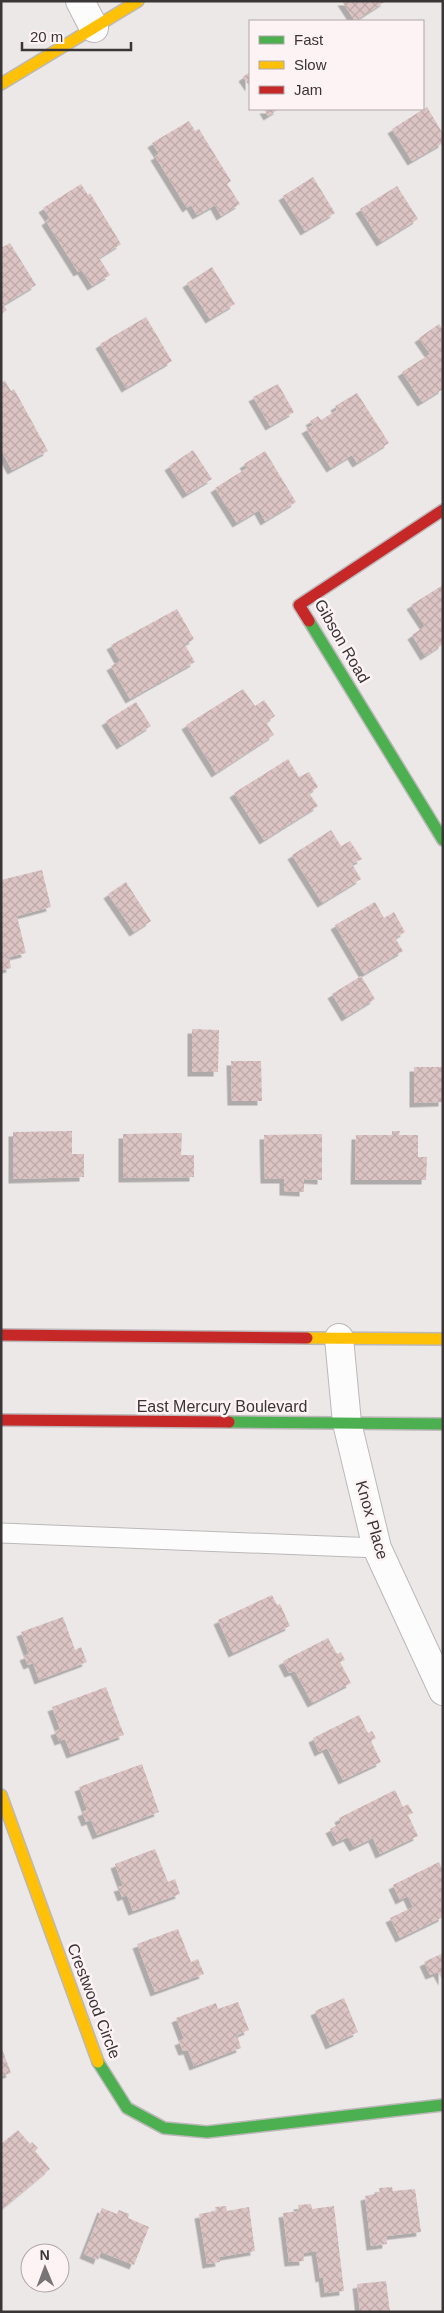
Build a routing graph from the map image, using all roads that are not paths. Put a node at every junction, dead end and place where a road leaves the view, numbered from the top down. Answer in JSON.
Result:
{"nodes":[{"id":1,"x":80,"y":1,"type":"edge"},
{"id":2,"x":138,"y":1,"type":"edge"},
{"id":3,"x":94,"y":28,"type":"junction"},
{"id":4,"x":1,"y":84,"type":"edge"},
{"id":5,"x":443,"y":510,"type":"edge"},
{"id":6,"x":443,"y":840,"type":"edge"},
{"id":7,"x":1,"y":1335,"type":"edge"},
{"id":8,"x":339,"y":1338,"type":"junction"},
{"id":9,"x":443,"y":1339,"type":"edge"},
{"id":10,"x":1,"y":1420,"type":"edge"},
{"id":11,"x":93,"y":1421,"type":"junction"},
{"id":12,"x":347,"y":1422,"type":"junction"},
{"id":13,"x":443,"y":1424,"type":"edge"},
{"id":14,"x":1,"y":1431,"type":"edge"},
{"id":15,"x":1,"y":1533,"type":"edge"},
{"id":16,"x":377,"y":1548,"type":"junction"},
{"id":17,"x":443,"y":1691,"type":"edge"},
{"id":18,"x":1,"y":1795,"type":"edge"},
{"id":19,"x":443,"y":2105,"type":"edge"}],
"edges":[{"from":1,"to":3,"type":"street"},
{"from":2,"to":3,"type":"street"},
{"from":3,"to":4,"type":"street"},
{"from":5,"to":6,"type":"street","name":"Gibson Road"},
{"from":7,"to":8,"type":"street"},
{"from":8,"to":9,"type":"street"},
{"from":8,"to":12,"type":"street","name":"Knox Place"},
{"from":10,"to":11,"type":"street","name":"East Mercury Boulevard"},
{"from":11,"to":12,"type":"street","name":"East Mercury Boulevard"},
{"from":11,"to":14,"type":"street"},
{"from":12,"to":13,"type":"street","name":"East Mercury Boulevard"},
{"from":12,"to":16,"type":"street","name":"Knox Place"},
{"from":15,"to":16,"type":"lane"},
{"from":16,"to":17,"type":"street","name":"Knox Place"},
{"from":18,"to":19,"type":"street","name":"Crestwood Circle"}]}
